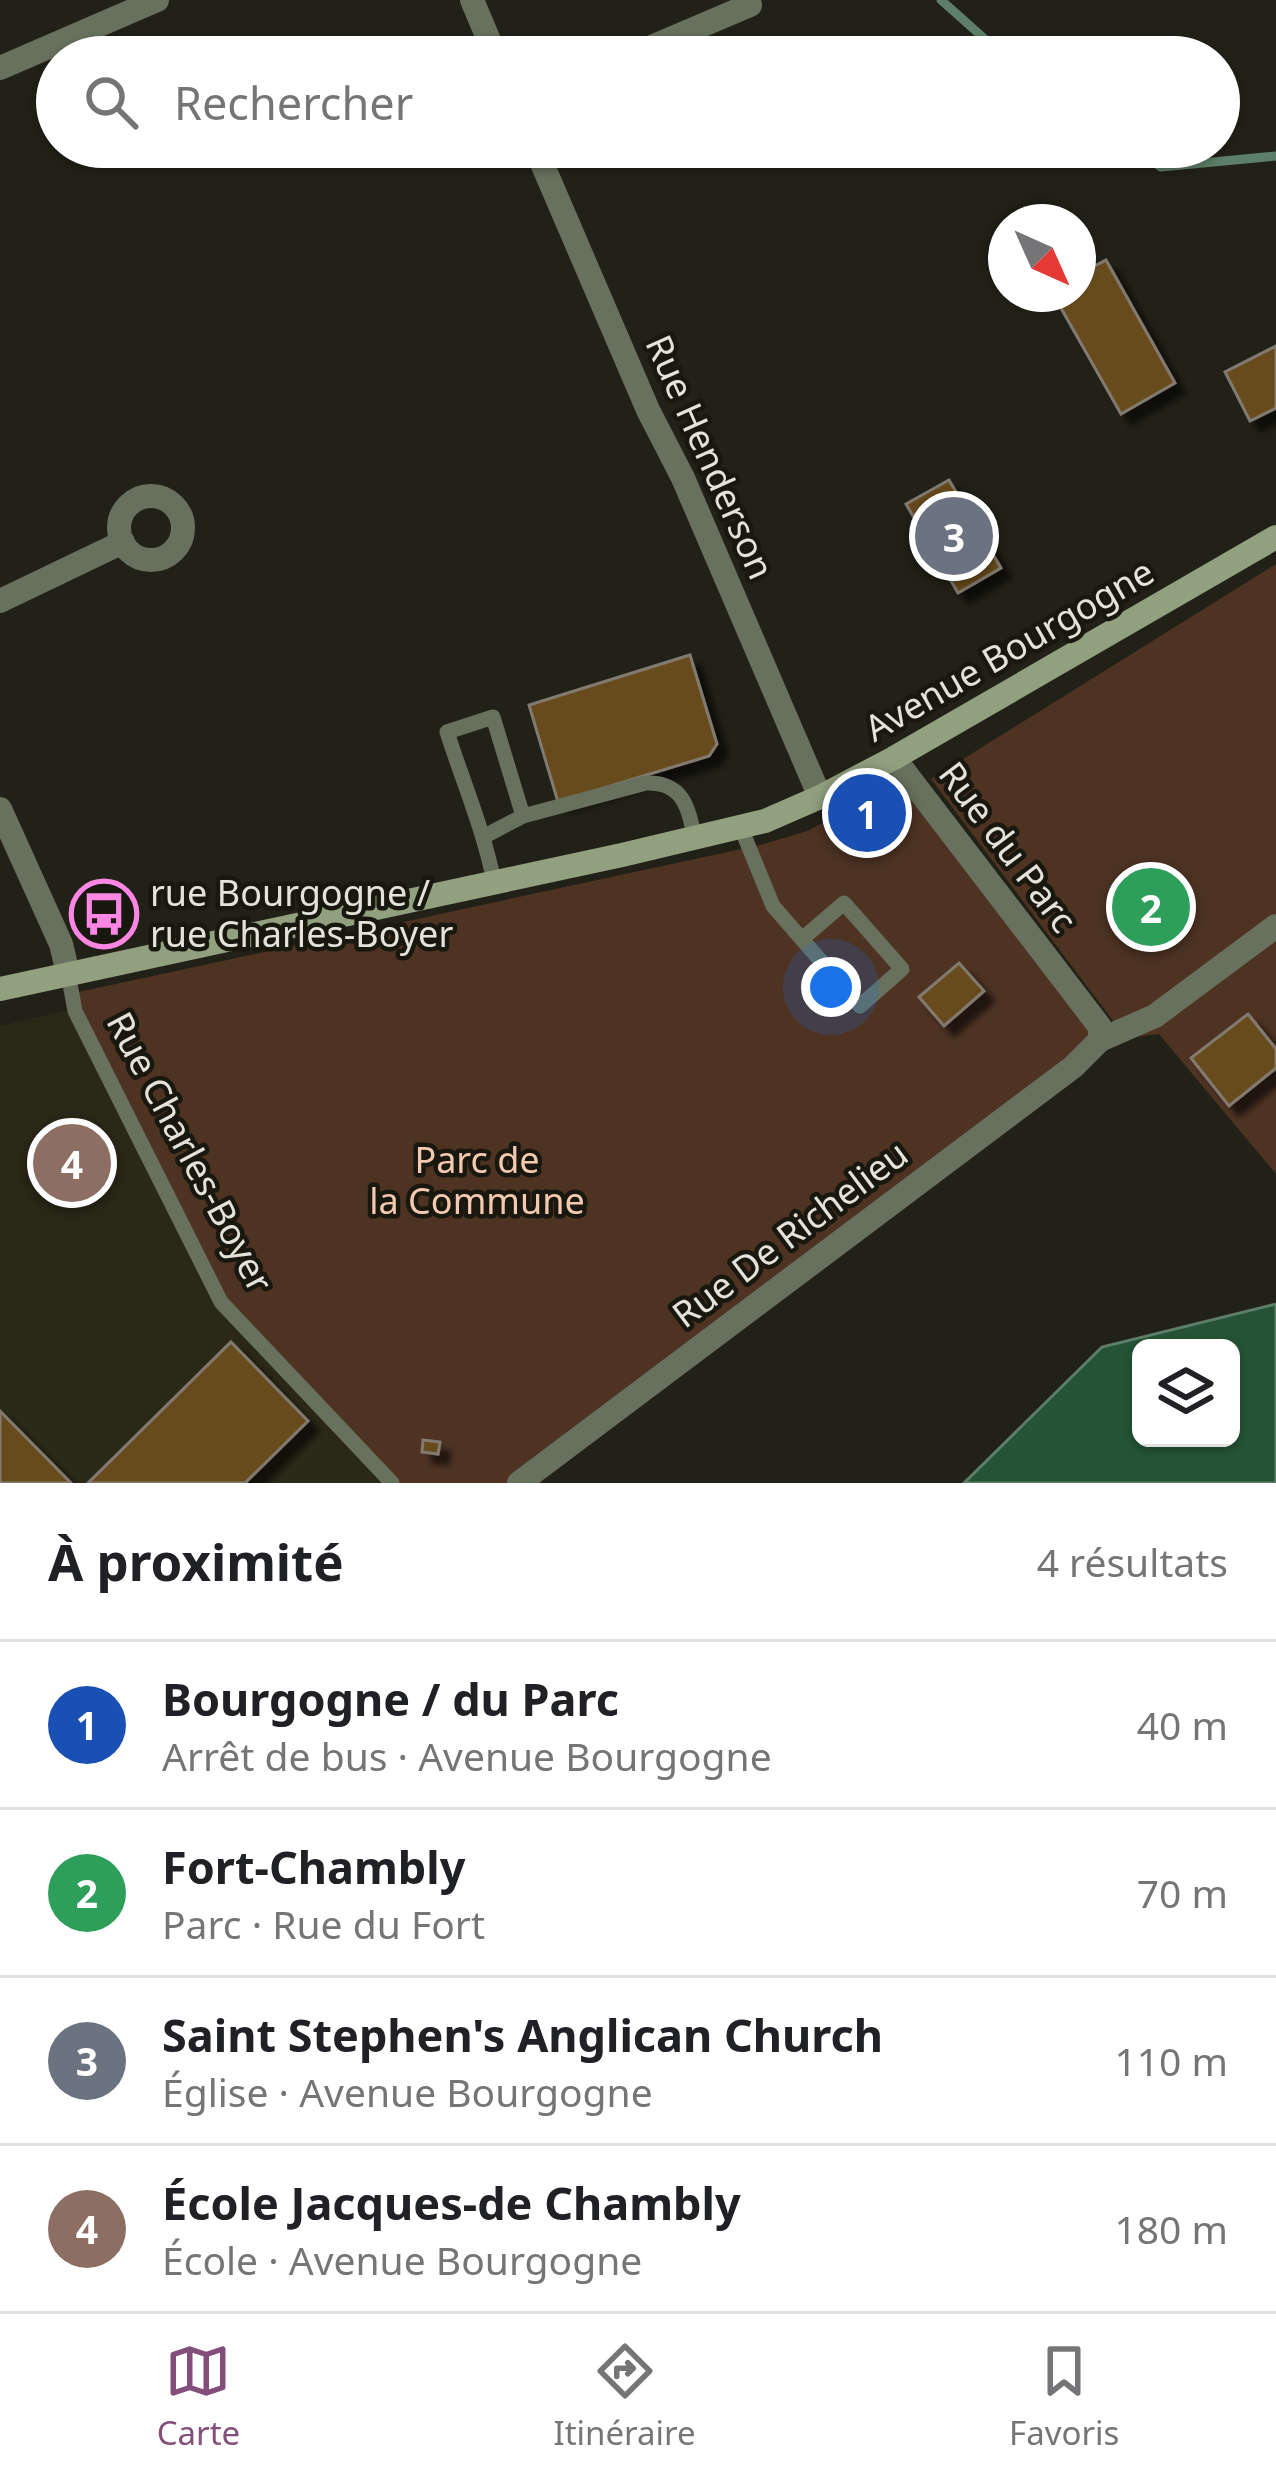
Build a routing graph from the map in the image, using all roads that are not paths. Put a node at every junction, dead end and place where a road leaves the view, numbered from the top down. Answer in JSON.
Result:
{"nodes":[{"id":1,"x":157,"y":0,"type":"edge"},
{"id":2,"x":472,"y":0,"type":"edge"},
{"id":3,"x":750,"y":5,"type":"dead end"},
{"id":4,"x":74,"y":36,"type":"edge"},
{"id":5,"x":487,"y":36,"type":"edge"},
{"id":6,"x":677,"y":36,"type":"edge"},
{"id":7,"x":36,"y":52,"type":"edge"},
{"id":8,"x":0,"y":68,"type":"edge"},
{"id":9,"x":544,"y":168,"type":"edge"},
{"id":10,"x":1276,"y":537,"type":"edge"},
{"id":11,"x":123,"y":542,"type":"dead end"},
{"id":12,"x":0,"y":601,"type":"edge"},
{"id":13,"x":894,"y":758,"type":"junction"},
{"id":14,"x":820,"y":797,"type":"junction"},
{"id":15,"x":0,"y":809,"type":"edge"},
{"id":16,"x":523,"y":817,"type":"junction"},
{"id":17,"x":741,"y":828,"type":"junction"},
{"id":18,"x":485,"y":836,"type":"junction"},
{"id":19,"x":695,"y":839,"type":"junction"},
{"id":20,"x":494,"y":882,"type":"junction"},
{"id":21,"x":1276,"y":926,"type":"edge"},
{"id":22,"x":802,"y":939,"type":"junction"},
{"id":23,"x":68,"y":973,"type":"junction"},
{"id":24,"x":0,"y":988,"type":"edge"},
{"id":25,"x":1100,"y":1040,"type":"junction"},
{"id":26,"x":392,"y":1483,"type":"edge"},
{"id":27,"x":519,"y":1483,"type":"edge"}],
"edges":[{"from":1,"to":4,"type":"street"},
{"from":2,"to":5,"type":"street"},
{"from":3,"to":6,"type":"street"},
{"from":7,"to":8,"type":"street"},
{"from":9,"to":14,"type":"street","name":"Rue Henderson"},
{"from":10,"to":13,"type":"street","name":"Avenue Bourgogne"},
{"from":11,"to":12,"type":"street"},
{"from":13,"to":14,"type":"street","name":"Avenue Bourgogne"},
{"from":13,"to":25,"type":"street","name":"Rue du Parc"},
{"from":14,"to":17,"type":"street","name":"Avenue Bourgogne"},
{"from":15,"to":23,"type":"street","name":"Rue Charles-Boyer"},
{"from":16,"to":18,"type":"lane"},
{"from":16,"to":18,"type":"lane"},
{"from":16,"to":19,"type":"lane"},
{"from":17,"to":19,"type":"street","name":"Avenue Bourgogne"},
{"from":17,"to":22,"type":"lane"},
{"from":18,"to":20,"type":"lane"},
{"from":19,"to":20,"type":"street","name":"Avenue Bourgogne"},
{"from":20,"to":23,"type":"street","name":"Avenue Bourgogne"},
{"from":21,"to":25,"type":"street","name":"Rue De Richelieu"},
{"from":22,"to":22,"type":"lane"},
{"from":23,"to":24,"type":"street","name":"Avenue Bourgogne"},
{"from":23,"to":26,"type":"lane","name":"Rue Charles-Boyer"},
{"from":25,"to":27,"type":"street","name":"Rue De Richelieu"}]}
